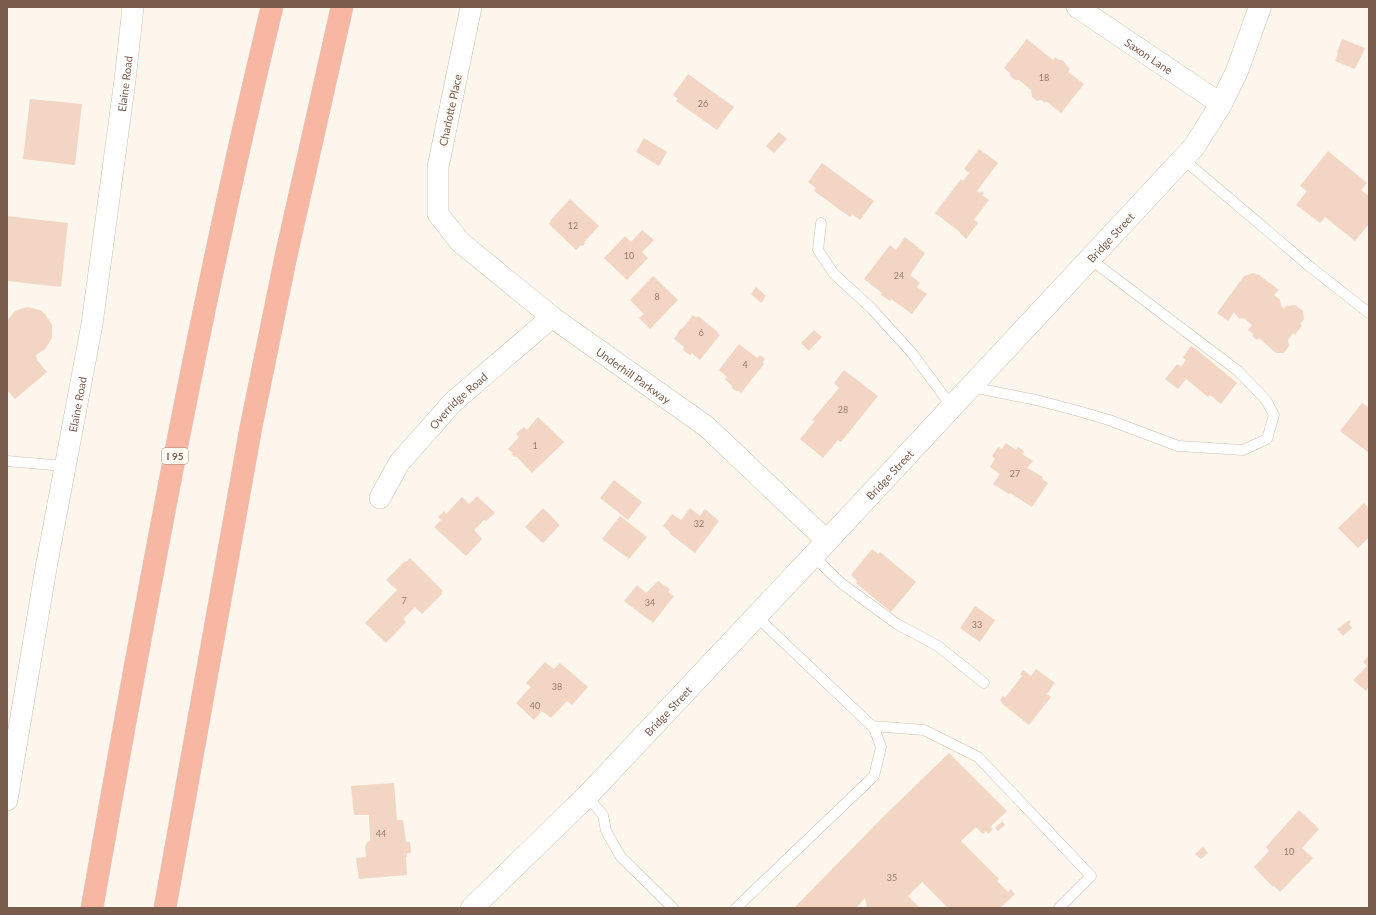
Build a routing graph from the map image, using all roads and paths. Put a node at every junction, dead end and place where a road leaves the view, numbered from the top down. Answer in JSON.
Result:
{"nodes":[{"id":1,"x":133,"y":7,"type":"edge"},
{"id":2,"x":272,"y":7,"type":"edge"},
{"id":3,"x":342,"y":7,"type":"edge"},
{"id":4,"x":471,"y":7,"type":"edge"},
{"id":5,"x":1077,"y":7,"type":"edge"},
{"id":6,"x":1260,"y":7,"type":"edge"},
{"id":7,"x":1221,"y":104,"type":"junction"},
{"id":8,"x":1183,"y":160,"type":"junction"},
{"id":9,"x":438,"y":214,"type":"joint"},
{"id":10,"x":821,"y":223,"type":"dead end"},
{"id":11,"x":1090,"y":259,"type":"junction"},
{"id":12,"x":1369,"y":313,"type":"edge"},
{"id":13,"x":552,"y":317,"type":"junction"},
{"id":14,"x":971,"y":387,"type":"junction"},
{"id":15,"x":952,"y":407,"type":"junction"},
{"id":16,"x":7,"y":461,"type":"edge"},
{"id":17,"x":65,"y":466,"type":"junction"},
{"id":18,"x":380,"y":498,"type":"dead end"},
{"id":19,"x":820,"y":548,"type":"junction"},
{"id":20,"x":756,"y":616,"type":"junction"},
{"id":21,"x":984,"y":683,"type":"dead end"},
{"id":22,"x":872,"y":726,"type":"junction"},
{"id":23,"x":587,"y":796,"type":"junction"},
{"id":24,"x":7,"y":800,"type":"edge"},
{"id":25,"x":92,"y":908,"type":"edge"},
{"id":26,"x":165,"y":908,"type":"edge"},
{"id":27,"x":472,"y":908,"type":"edge"},
{"id":28,"x":673,"y":908,"type":"edge"},
{"id":29,"x":736,"y":908,"type":"edge"},
{"id":30,"x":1059,"y":908,"type":"edge"}],
"edges":[{"from":1,"to":17,"type":"street","name":"Elaine Road"},
{"from":2,"to":25,"type":"highway","number":"I 95"},
{"from":3,"to":26,"type":"highway"},
{"from":4,"to":9,"type":"street","name":"Charlotte Place"},
{"from":5,"to":7,"type":"street","name":"Saxon Lane"},
{"from":6,"to":7,"type":"main road","name":"Bridge Street"},
{"from":7,"to":8,"type":"main road","name":"Bridge Street"},
{"from":8,"to":11,"type":"main road","name":"Bridge Street"},
{"from":8,"to":12,"type":"lane"},
{"from":9,"to":13,"type":"street","name":"Underhill Parkway"},
{"from":10,"to":15,"type":"lane"},
{"from":11,"to":14,"type":"main road","name":"Bridge Street"},
{"from":11,"to":14,"type":"lane"},
{"from":13,"to":18,"type":"street","name":"Overridge Road"},
{"from":13,"to":19,"type":"street","name":"Underhill Parkway"},
{"from":14,"to":15,"type":"main road","name":"Bridge Street"},
{"from":15,"to":19,"type":"main road","name":"Bridge Street"},
{"from":16,"to":17,"type":"lane"},
{"from":17,"to":24,"type":"street","name":"Elaine Road"},
{"from":19,"to":20,"type":"main road","name":"Bridge Street"},
{"from":19,"to":21,"type":"lane"},
{"from":20,"to":22,"type":"lane"},
{"from":20,"to":23,"type":"main road","name":"Bridge Street"},
{"from":22,"to":29,"type":"lane"},
{"from":22,"to":30,"type":"lane"},
{"from":23,"to":27,"type":"main road","name":"Bridge Street"},
{"from":23,"to":28,"type":"lane"}]}
